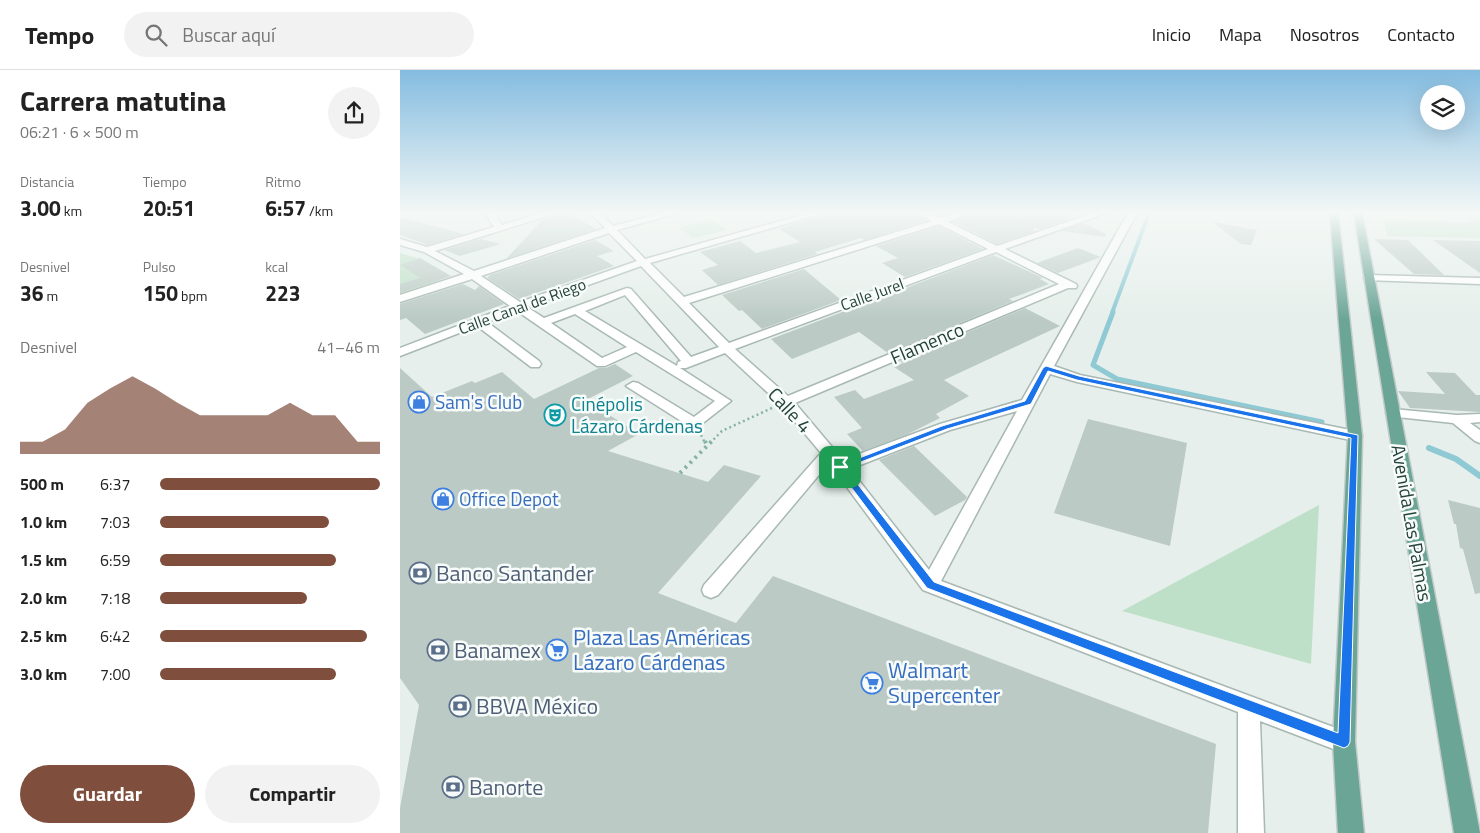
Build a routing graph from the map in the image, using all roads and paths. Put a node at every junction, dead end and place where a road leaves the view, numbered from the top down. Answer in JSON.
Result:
{"nodes":[{"id":1,"x":421,"y":249,"type":"edge"},
{"id":2,"x":432,"y":249,"type":"edge"},
{"id":3,"x":552,"y":249,"type":"edge"},
{"id":4,"x":631,"y":249,"type":"edge"},
{"id":5,"x":693,"y":249,"type":"edge"},
{"id":6,"x":853,"y":249,"type":"edge"},
{"id":7,"x":996,"y":249,"type":"joint"},
{"id":8,"x":1113,"y":249,"type":"edge"},
{"id":9,"x":1337,"y":249,"type":"edge"},
{"id":10,"x":1364,"y":249,"type":"edge"},
{"id":11,"x":427,"y":250,"type":"junction"},
{"id":12,"x":644,"y":262,"type":"junction"},
{"id":13,"x":473,"y":275,"type":"junction"},
{"id":14,"x":1369,"y":278,"type":"junction"},
{"id":15,"x":1480,"y":281,"type":"edge"},
{"id":16,"x":1068,"y":284,"type":"junction"},
{"id":17,"x":1087,"y":293,"type":"junction"},
{"id":18,"x":400,"y":299,"type":"edge"},
{"id":19,"x":682,"y":301,"type":"junction"},
{"id":20,"x":519,"y":306,"type":"junction"},
{"id":21,"x":576,"y":310,"type":"junction"},
{"id":22,"x":479,"y":322,"type":"junction"},
{"id":23,"x":542,"y":323,"type":"junction"},
{"id":24,"x":637,"y":347,"type":"junction"},
{"id":25,"x":726,"y":347,"type":"junction"},
{"id":26,"x":400,"y":352,"type":"edge"},
{"id":27,"x":689,"y":362,"type":"junction"},
{"id":28,"x":535,"y":364,"type":"dead end"},
{"id":29,"x":1046,"y":368,"type":"junction"},
{"id":30,"x":674,"y":369,"type":"junction"},
{"id":31,"x":633,"y":386,"type":"dead end"},
{"id":32,"x":786,"y":402,"type":"junction"},
{"id":33,"x":1028,"y":403,"type":"junction"},
{"id":34,"x":1393,"y":413,"type":"junction"},
{"id":35,"x":1480,"y":418,"type":"edge"},
{"id":36,"x":1457,"y":419,"type":"junction"},
{"id":37,"x":1478,"y":434,"type":"edge"},
{"id":38,"x":1356,"y":436,"type":"junction"},
{"id":39,"x":829,"y":453,"type":"junction"},
{"id":40,"x":840,"y":467,"type":"junction"},
{"id":41,"x":680,"y":473,"type":"dead end"},
{"id":42,"x":930,"y":585,"type":"junction"},
{"id":43,"x":710,"y":590,"type":"dead end"},
{"id":44,"x":1249,"y":706,"type":"junction"},
{"id":45,"x":1344,"y":742,"type":"junction"},
{"id":46,"x":1251,"y":833,"type":"edge"},
{"id":47,"x":1351,"y":833,"type":"edge"},
{"id":48,"x":1467,"y":833,"type":"edge"}],
"edges":[{"from":1,"to":11,"type":"street"},
{"from":2,"to":11,"type":"street"},
{"from":3,"to":13,"type":"street"},
{"from":4,"to":12,"type":"street","name":"Calle 4"},
{"from":5,"to":12,"type":"street","name":"Calle Canal de Riego"},
{"from":6,"to":19,"type":"street"},
{"from":7,"to":16,"type":"street"},
{"from":7,"to":25,"type":"street","name":"Calle Jurel"},
{"from":8,"to":17,"type":"street"},
{"from":9,"to":38,"type":"main road"},
{"from":10,"to":14,"type":"main road","name":"Avenida Las Palmas"},
{"from":11,"to":13,"type":"street"},
{"from":12,"to":19,"type":"street","name":"Calle 4"},
{"from":12,"to":20,"type":"street","name":"Calle Canal de Riego"},
{"from":13,"to":18,"type":"street"},
{"from":13,"to":20,"type":"street"},
{"from":14,"to":15,"type":"street"},
{"from":14,"to":34,"type":"main road","name":"Avenida Las Palmas"},
{"from":16,"to":17,"type":"street"},
{"from":16,"to":32,"type":"street","name":"Flamenco"},
{"from":17,"to":29,"type":"street"},
{"from":19,"to":25,"type":"street","name":"Calle 4"},
{"from":20,"to":22,"type":"street","name":"Calle Canal de Riego"},
{"from":20,"to":23,"type":"street"},
{"from":21,"to":23,"type":"street"},
{"from":21,"to":24,"type":"street"},
{"from":21,"to":27,"type":"street"},
{"from":22,"to":26,"type":"street","name":"Calle Canal de Riego"},
{"from":22,"to":28,"type":"street"},
{"from":23,"to":24,"type":"street"},
{"from":24,"to":30,"type":"street"},
{"from":25,"to":27,"type":"street","name":"Calle Jurel"},
{"from":25,"to":32,"type":"street","name":"Calle 4"},
{"from":27,"to":30,"type":"street","name":"Calle Jurel"},
{"from":29,"to":33,"type":"street"},
{"from":29,"to":38,"type":"street"},
{"from":30,"to":31,"type":"street"},
{"from":32,"to":39,"type":"street","name":"Calle 4"},
{"from":32,"to":41,"type":"path"},
{"from":33,"to":40,"type":"street"},
{"from":33,"to":42,"type":"street"},
{"from":34,"to":36,"type":"street"},
{"from":34,"to":48,"type":"main road","name":"Avenida Las Palmas"},
{"from":35,"to":36,"type":"street"},
{"from":36,"to":37,"type":"street"},
{"from":38,"to":45,"type":"main road"},
{"from":39,"to":40,"type":"street","name":"Calle 4"},
{"from":39,"to":43,"type":"street"},
{"from":40,"to":42,"type":"street","name":"Calle 4"},
{"from":42,"to":44,"type":"street"},
{"from":44,"to":45,"type":"street"},
{"from":44,"to":46,"type":"street"},
{"from":45,"to":47,"type":"main road"}]}
